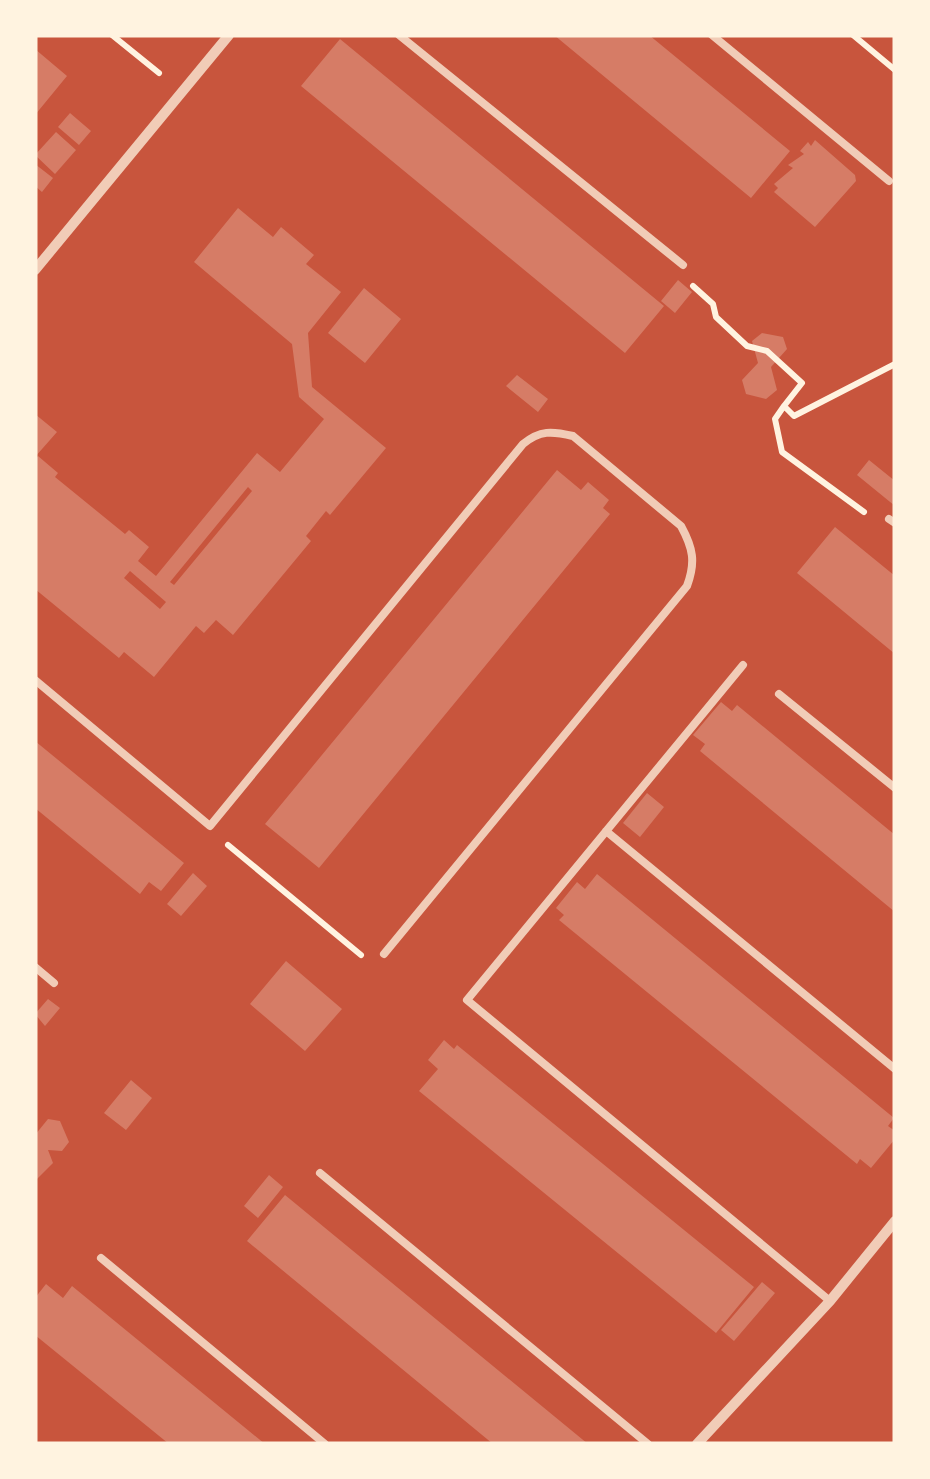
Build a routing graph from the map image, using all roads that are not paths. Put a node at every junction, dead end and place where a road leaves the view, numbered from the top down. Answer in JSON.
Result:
{"nodes":[{"id":1,"x":229,"y":35,"type":"edge"},
{"id":2,"x":398,"y":35,"type":"edge"},
{"id":3,"x":712,"y":35,"type":"edge"},
{"id":4,"x":889,"y":182,"type":"dead end"},
{"id":5,"x":683,"y":265,"type":"road end"},
{"id":6,"x":35,"y":270,"type":"edge"},
{"id":7,"x":742,"y":664,"type":"dead end"},
{"id":8,"x":35,"y":680,"type":"edge"},
{"id":9,"x":779,"y":694,"type":"dead end"},
{"id":10,"x":895,"y":788,"type":"edge"},
{"id":11,"x":606,"y":831,"type":"junction"},
{"id":12,"x":384,"y":954,"type":"road end"},
{"id":13,"x":35,"y":968,"type":"edge"},
{"id":14,"x":54,"y":984,"type":"dead end"},
{"id":15,"x":895,"y":1069,"type":"edge"},
{"id":16,"x":320,"y":1173,"type":"dead end"},
{"id":17,"x":895,"y":1221,"type":"edge"},
{"id":18,"x":101,"y":1258,"type":"dead end"},
{"id":19,"x":830,"y":1301,"type":"junction"},
{"id":20,"x":324,"y":1444,"type":"edge"},
{"id":21,"x":648,"y":1444,"type":"edge"},
{"id":22,"x":697,"y":1444,"type":"edge"}],
"edges":[{"from":1,"to":6,"type":"street"},
{"from":2,"to":5,"type":"lane"},
{"from":3,"to":4,"type":"lane"},
{"from":7,"to":11,"type":"lane"},
{"from":8,"to":12,"type":"lane"},
{"from":9,"to":10,"type":"lane"},
{"from":11,"to":15,"type":"lane"},
{"from":11,"to":19,"type":"lane"},
{"from":13,"to":14,"type":"lane"},
{"from":16,"to":21,"type":"lane"},
{"from":17,"to":19,"type":"street"},
{"from":18,"to":20,"type":"lane"},
{"from":19,"to":22,"type":"street"}]}
